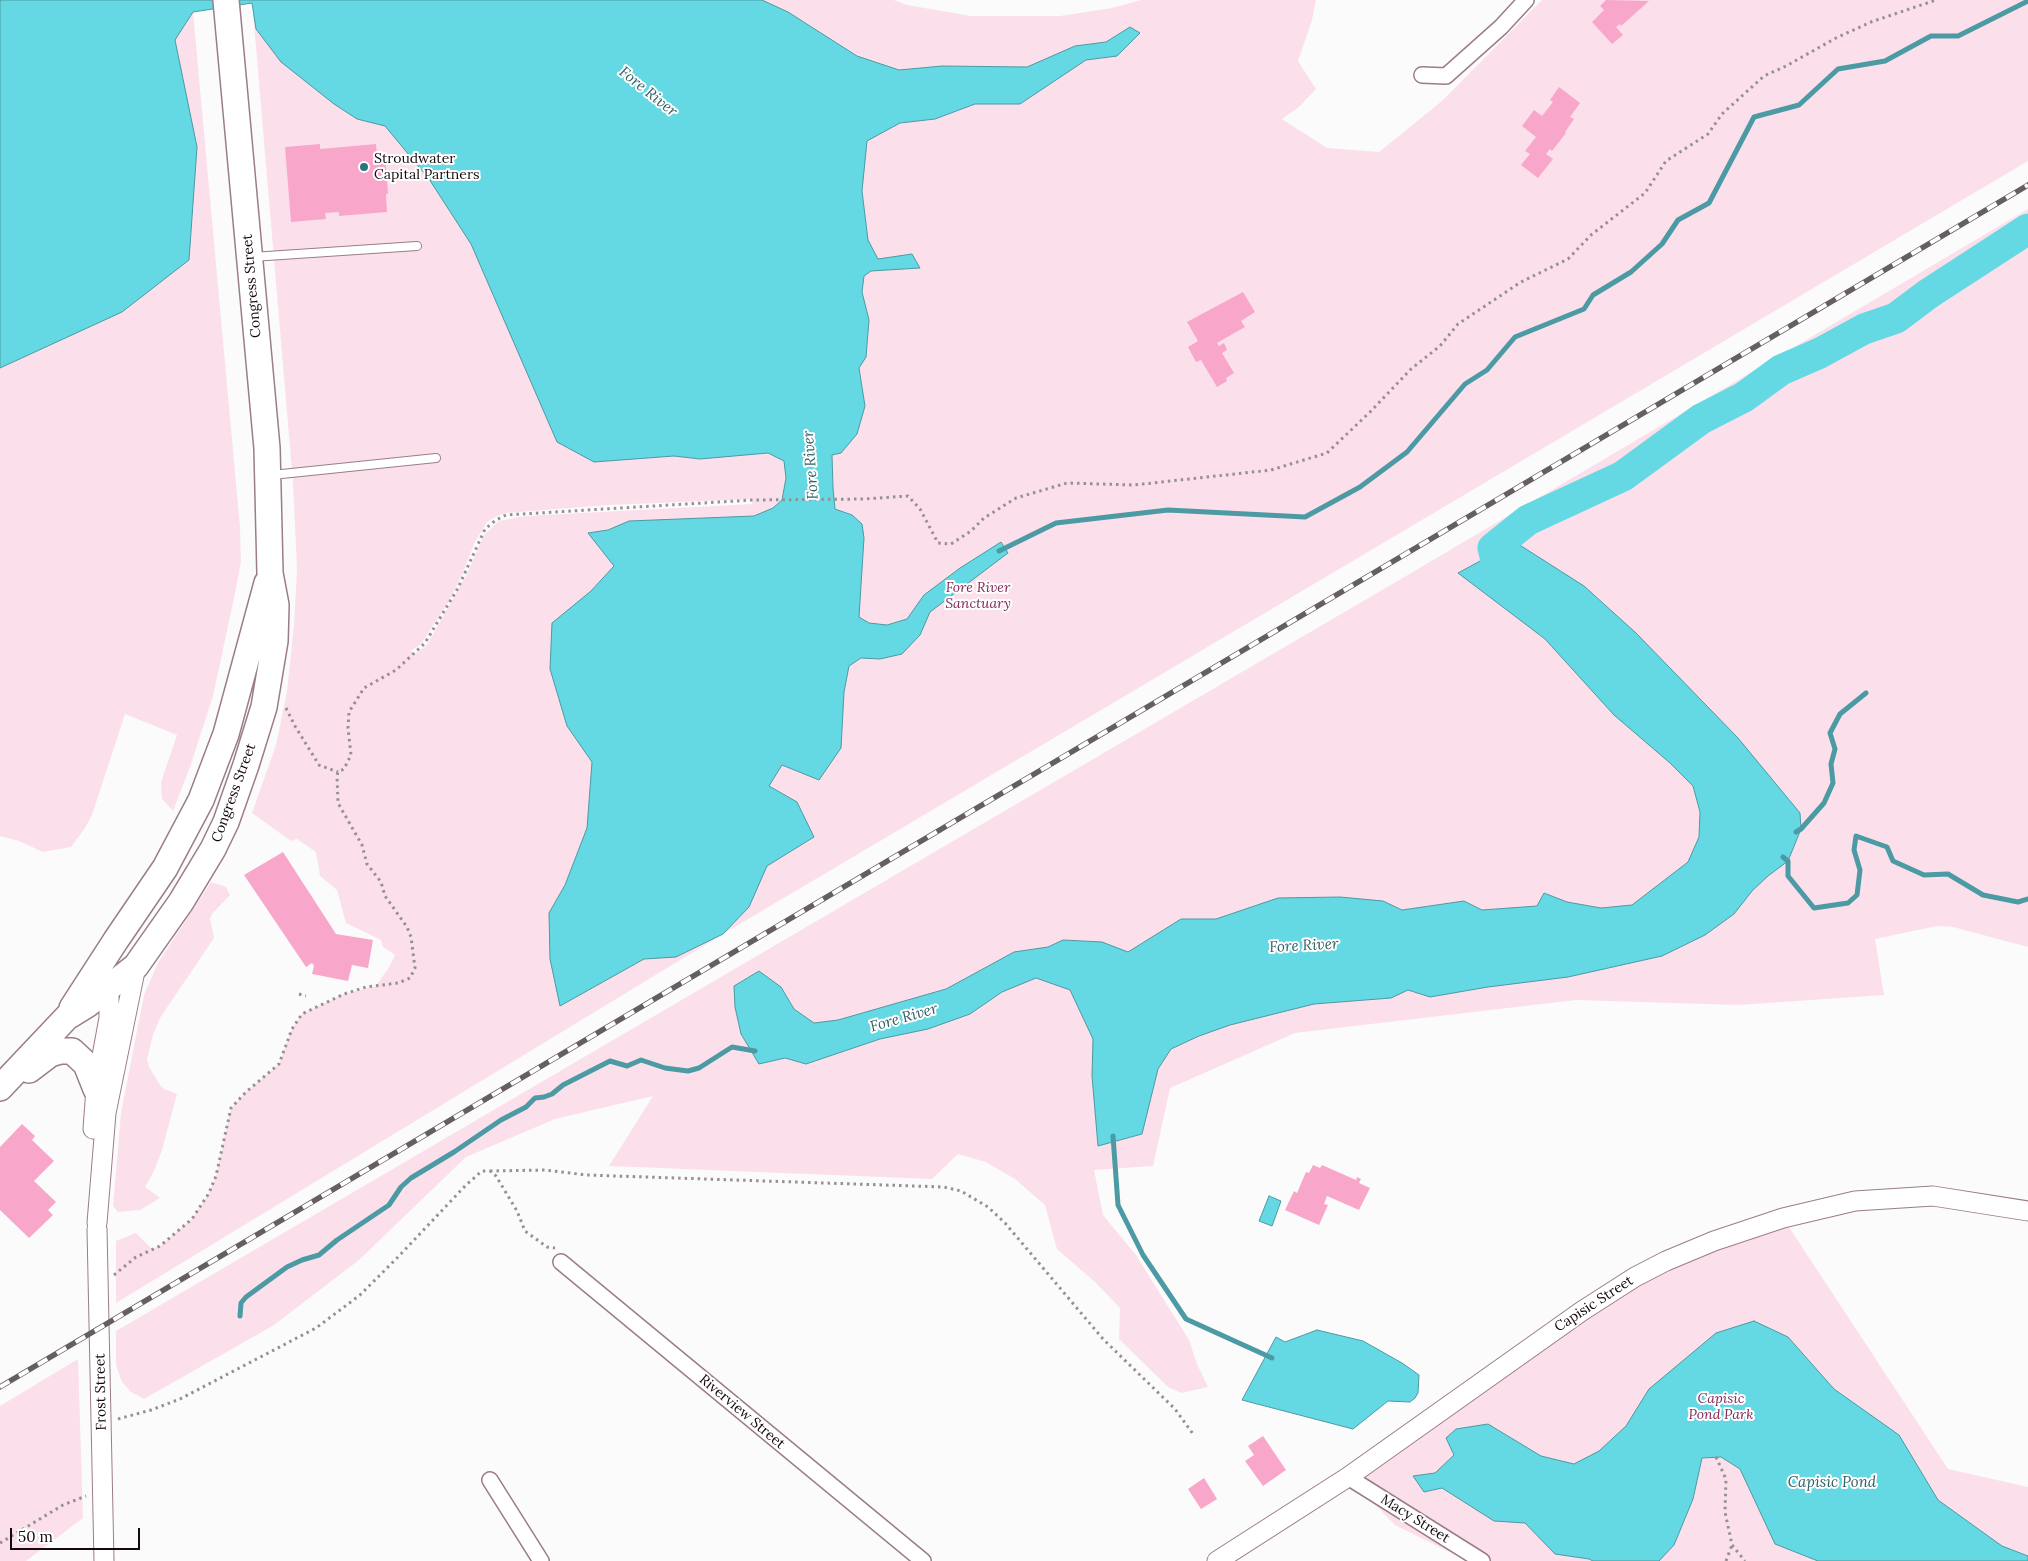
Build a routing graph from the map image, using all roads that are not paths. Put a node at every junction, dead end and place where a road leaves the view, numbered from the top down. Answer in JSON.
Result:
{"nodes":[{"id":1,"x":1526,"y":0,"type":"edge"},
{"id":2,"x":227,"y":8,"type":"edge"},
{"id":3,"x":1422,"y":75,"type":"dead end"},
{"id":4,"x":416,"y":246,"type":"dead end"},
{"id":5,"x":250,"y":257,"type":"junction"},
{"id":6,"x":436,"y":458,"type":"dead end"},
{"id":7,"x":268,"y":476,"type":"junction"},
{"id":8,"x":270,"y":573,"type":"junction"},
{"id":9,"x":252,"y":642,"type":"junction"},
{"id":10,"x":136,"y":966,"type":"junction"},
{"id":11,"x":109,"y":987,"type":"junction"},
{"id":12,"x":67,"y":1017,"type":"junction"},
{"id":13,"x":0,"y":1089,"type":"edge"},
{"id":14,"x":96,"y":1090,"type":"junction"},
{"id":15,"x":2028,"y":1211,"type":"edge"},
{"id":16,"x":97,"y":1226,"type":"junction"},
{"id":17,"x":562,"y":1262,"type":"road end"},
{"id":18,"x":1348,"y":1477,"type":"junction"},
{"id":19,"x":490,"y":1480,"type":"dead end"},
{"id":20,"x":104,"y":1561,"type":"edge"},
{"id":21,"x":541,"y":1561,"type":"edge"},
{"id":22,"x":923,"y":1561,"type":"edge"},
{"id":23,"x":1216,"y":1561,"type":"edge"},
{"id":24,"x":1482,"y":1561,"type":"edge"}],
"edges":[{"from":1,"to":3,"type":"street"},
{"from":2,"to":5,"type":"main road","name":"Congress Street"},
{"from":4,"to":5,"type":"lane"},
{"from":5,"to":7,"type":"main road","name":"Congress Street"},
{"from":6,"to":7,"type":"lane"},
{"from":7,"to":8,"type":"main road","name":"Congress Street"},
{"from":8,"to":9,"type":"main road","name":"Congress Street"},
{"from":8,"to":10,"type":"main road","name":"Congress Street"},
{"from":9,"to":11,"type":"main road"},
{"from":9,"to":12,"type":"main road","name":"Congress Street"},
{"from":10,"to":11,"type":"main road","name":"Congress Street"},
{"from":10,"to":16,"type":"street","name":"Frost Street"},
{"from":11,"to":12,"type":"main road","name":"Congress Street"},
{"from":11,"to":14,"type":"street","name":"Frost Street"},
{"from":12,"to":13,"type":"main road","name":"Congress Street"},
{"from":13,"to":14,"type":"main road"},
{"from":14,"to":16,"type":"street","name":"Frost Street"},
{"from":15,"to":18,"type":"street","name":"Capisic Street"},
{"from":16,"to":20,"type":"street","name":"Frost Street"},
{"from":17,"to":22,"type":"street","name":"Riverview Street"},
{"from":18,"to":23,"type":"street","name":"Capisic Street"},
{"from":18,"to":24,"type":"street","name":"Macy Street"},
{"from":19,"to":21,"type":"street"}]}
